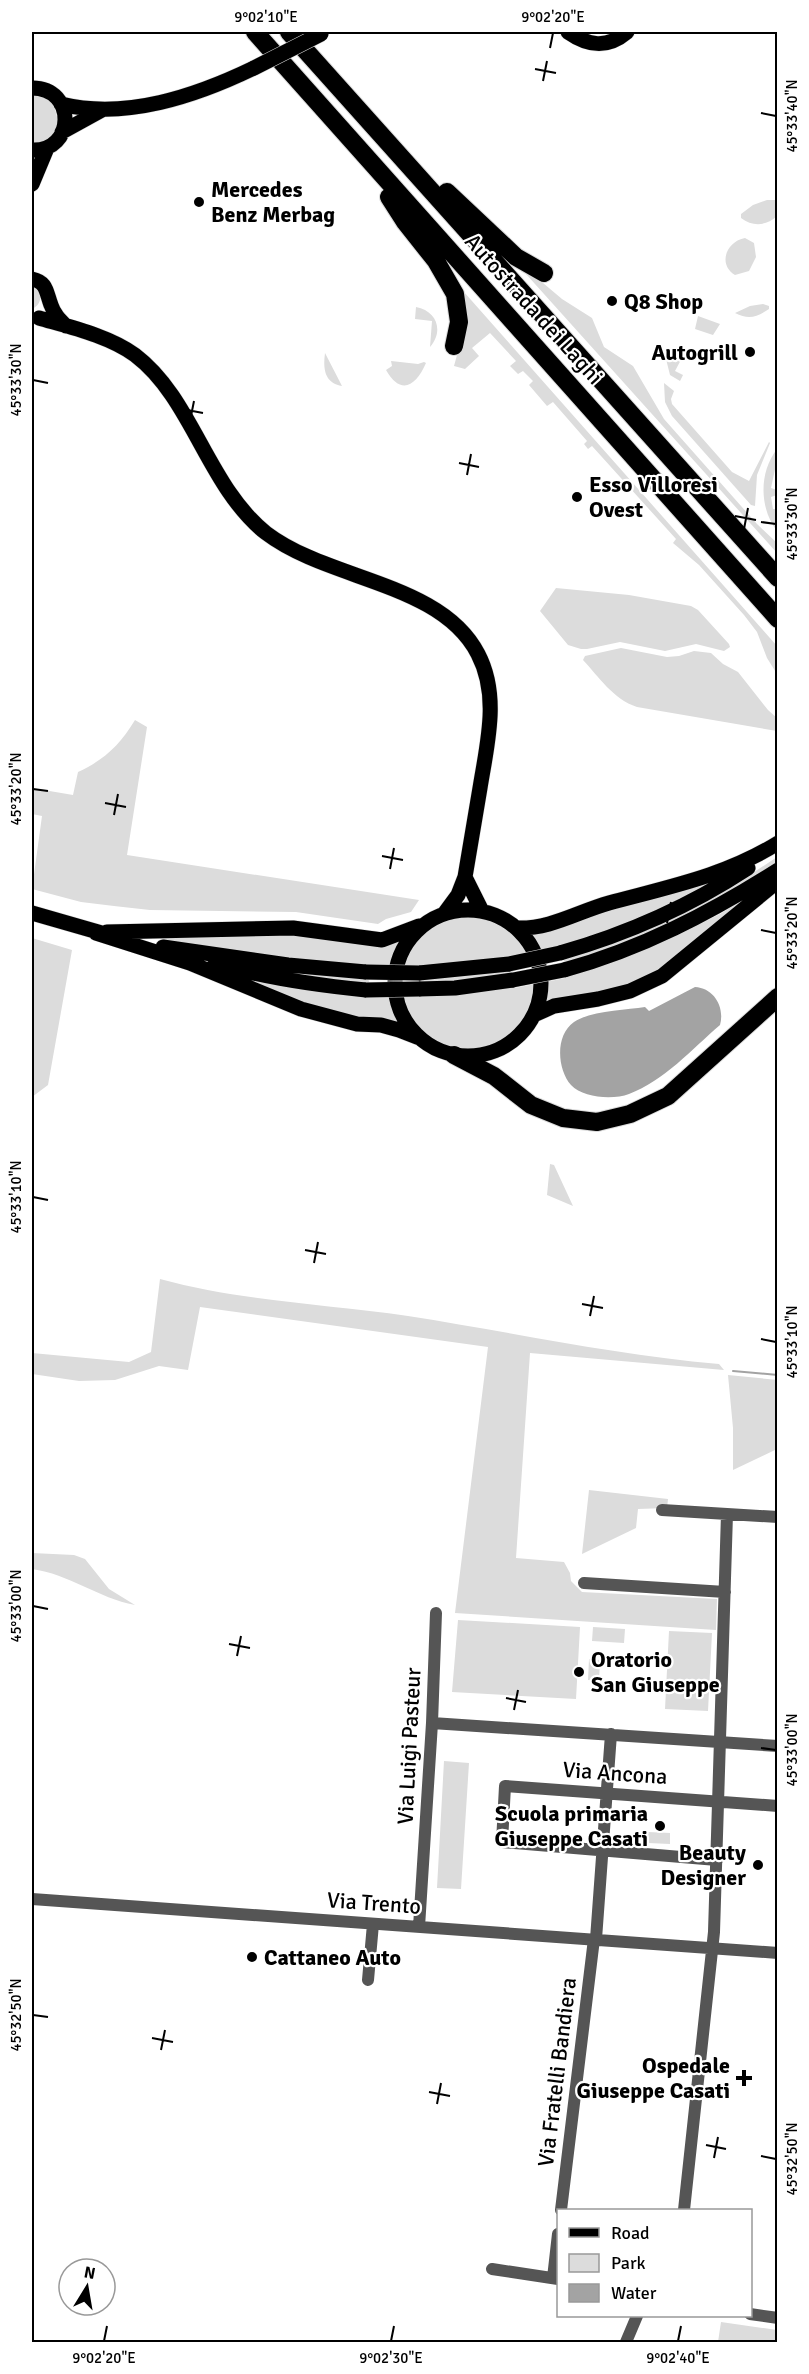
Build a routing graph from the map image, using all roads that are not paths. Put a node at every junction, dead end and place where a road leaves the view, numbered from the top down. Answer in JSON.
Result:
{"nodes":[{"id":1,"x":255,"y":32,"type":"edge"},
{"id":2,"x":289,"y":32,"type":"edge"},
{"id":3,"x":569,"y":32,"type":"edge"},
{"id":4,"x":627,"y":32,"type":"edge"},
{"id":5,"x":324,"y":33,"type":"edge"},
{"id":6,"x":32,"y":88,"type":"edge"},
{"id":7,"x":61,"y":104,"type":"junction"},
{"id":8,"x":105,"y":109,"type":"junction"},
{"id":9,"x":62,"y":132,"type":"junction"},
{"id":10,"x":39,"y":149,"type":"edge"},
{"id":11,"x":371,"y":164,"type":"junction"},
{"id":12,"x":409,"y":164,"type":"junction"},
{"id":13,"x":32,"y":184,"type":"edge"},
{"id":14,"x":544,"y":273,"type":"dead end"},
{"id":15,"x":33,"y":277,"type":"edge"},
{"id":16,"x":50,"y":302,"type":"junction"},
{"id":17,"x":35,"y":319,"type":"edge"},
{"id":18,"x":66,"y":326,"type":"junction"},
{"id":19,"x":454,"y":346,"type":"dead end"},
{"id":20,"x":777,"y":578,"type":"edge"},
{"id":21,"x":777,"y":619,"type":"edge"},
{"id":22,"x":777,"y":843,"type":"edge"},
{"id":23,"x":777,"y":848,"type":"edge"},
{"id":24,"x":777,"y":870,"type":"edge"},
{"id":25,"x":465,"y":877,"type":"junction"},
{"id":26,"x":777,"y":881,"type":"edge"},
{"id":27,"x":482,"y":911,"type":"junction"},
{"id":28,"x":32,"y":913,"type":"edge"},
{"id":29,"x":444,"y":914,"type":"junction"},
{"id":30,"x":427,"y":922,"type":"junction"},
{"id":31,"x":517,"y":928,"type":"junction"},
{"id":32,"x":96,"y":933,"type":"junction"},
{"id":33,"x":161,"y":946,"type":"junction"},
{"id":34,"x":777,"y":997,"type":"edge"},
{"id":35,"x":534,"y":1016,"type":"junction"},
{"id":36,"x":420,"y":1039,"type":"junction"},
{"id":37,"x":454,"y":1055,"type":"junction"},
{"id":38,"x":662,"y":1510,"type":"dead end"},
{"id":39,"x":727,"y":1514,"type":"junction"},
{"id":40,"x":777,"y":1517,"type":"edge"},
{"id":41,"x":584,"y":1583,"type":"dead end"},
{"id":42,"x":725,"y":1592,"type":"junction"},
{"id":43,"x":436,"y":1613,"type":"dead end"},
{"id":44,"x":432,"y":1722,"type":"junction"},
{"id":45,"x":611,"y":1734,"type":"junction"},
{"id":46,"x":719,"y":1742,"type":"junction"},
{"id":47,"x":777,"y":1746,"type":"edge"},
{"id":48,"x":607,"y":1795,"type":"junction"},
{"id":49,"x":718,"y":1802,"type":"junction"},
{"id":50,"x":777,"y":1806,"type":"edge"},
{"id":51,"x":602,"y":1851,"type":"junction"},
{"id":52,"x":717,"y":1860,"type":"junction"},
{"id":53,"x":32,"y":1899,"type":"edge"},
{"id":54,"x":373,"y":1924,"type":"junction"},
{"id":55,"x":419,"y":1927,"type":"junction"},
{"id":56,"x":595,"y":1939,"type":"junction"},
{"id":57,"x":713,"y":1949,"type":"junction"},
{"id":58,"x":777,"y":1953,"type":"edge"},
{"id":59,"x":368,"y":1980,"type":"dead end"},
{"id":60,"x":561,"y":2209,"type":"edge"},
{"id":61,"x":684,"y":2209,"type":"edge"},
{"id":62,"x":557,"y":2256,"type":"edge"},
{"id":63,"x":492,"y":2269,"type":"dead end"},
{"id":64,"x":556,"y":2278,"type":"edge"},
{"id":65,"x":752,"y":2314,"type":"edge"},
{"id":66,"x":637,"y":2317,"type":"edge"},
{"id":67,"x":642,"y":2317,"type":"edge"},
{"id":68,"x":777,"y":2318,"type":"edge"},
{"id":69,"x":632,"y":2329,"type":"junction"},
{"id":70,"x":626,"y":2343,"type":"edge"}],
"edges":[{"from":1,"to":11,"type":"highway","name":"Autostrada dei Laghi"},
{"from":2,"to":12,"type":"highway","name":"Autostrada dei Laghi"},
{"from":3,"to":4,"type":"main road"},
{"from":5,"to":8,"type":"main road","bridge":true},
{"from":6,"to":7,"type":"main road"},
{"from":7,"to":8,"type":"main road"},
{"from":7,"to":9,"type":"main road"},
{"from":8,"to":9,"type":"main road"},
{"from":9,"to":10,"type":"main road"},
{"from":10,"to":13,"type":"main road"},
{"from":11,"to":19,"type":"highway"},
{"from":11,"to":21,"type":"highway","name":"Autostrada dei Laghi"},
{"from":12,"to":14,"type":"highway"},
{"from":12,"to":20,"type":"highway","name":"Autostrada dei Laghi"},
{"from":15,"to":16,"type":"main road"},
{"from":16,"to":17,"type":"main road"},
{"from":16,"to":18,"type":"main road"},
{"from":17,"to":18,"type":"main road"},
{"from":18,"to":25,"type":"main road"},
{"from":22,"to":31,"type":"main road"},
{"from":23,"to":33,"type":"main road","bridge":true},
{"from":24,"to":33,"type":"main road","bridge":true},
{"from":25,"to":27,"type":"main road"},
{"from":25,"to":29,"type":"main road"},
{"from":26,"to":35,"type":"main road"},
{"from":27,"to":29,"type":"main road"},
{"from":27,"to":31,"type":"main road"},
{"from":28,"to":32,"type":"main road"},
{"from":29,"to":30,"type":"main road"},
{"from":30,"to":32,"type":"main road"},
{"from":30,"to":36,"type":"main road"},
{"from":31,"to":35,"type":"main road"},
{"from":32,"to":33,"type":"main road"},
{"from":32,"to":36,"type":"main road"},
{"from":34,"to":37,"type":"highway"},
{"from":35,"to":37,"type":"main road"},
{"from":36,"to":37,"type":"main road"},
{"from":38,"to":39,"type":"street"},
{"from":39,"to":40,"type":"street"},
{"from":39,"to":42,"type":"street"},
{"from":41,"to":42,"type":"street"},
{"from":42,"to":46,"type":"street"},
{"from":43,"to":44,"type":"street","name":"Via Luigi Pasteur"},
{"from":44,"to":45,"type":"street"},
{"from":44,"to":55,"type":"street","name":"Via Luigi Pasteur"},
{"from":45,"to":46,"type":"street"},
{"from":45,"to":48,"type":"street","name":"Via Fratelli Bandiera"},
{"from":46,"to":47,"type":"street"},
{"from":46,"to":49,"type":"street"},
{"from":48,"to":49,"type":"street","name":"Via Ancona"},
{"from":48,"to":51,"type":"street","name":"Via Fratelli Bandiera"},
{"from":48,"to":51,"type":"street","name":"Via Ancona"},
{"from":49,"to":50,"type":"street","name":"Via Ancona"},
{"from":49,"to":52,"type":"street"},
{"from":51,"to":52,"type":"street"},
{"from":51,"to":56,"type":"street","name":"Via Fratelli Bandiera"},
{"from":52,"to":57,"type":"street"},
{"from":53,"to":54,"type":"street","name":"Via Trento"},
{"from":54,"to":55,"type":"street","name":"Via Trento"},
{"from":54,"to":59,"type":"street"},
{"from":55,"to":56,"type":"street","name":"Via Trento"},
{"from":56,"to":57,"type":"street","name":"Via Trento"},
{"from":56,"to":60,"type":"street","name":"Via Fratelli Bandiera"},
{"from":57,"to":58,"type":"street","name":"Via Trento"},
{"from":57,"to":61,"type":"street"},
{"from":62,"to":64,"type":"street"},
{"from":63,"to":64,"type":"street"},
{"from":65,"to":68,"type":"street"},
{"from":66,"to":69,"type":"street"},
{"from":67,"to":69,"type":"street"},
{"from":69,"to":70,"type":"street"}]}
